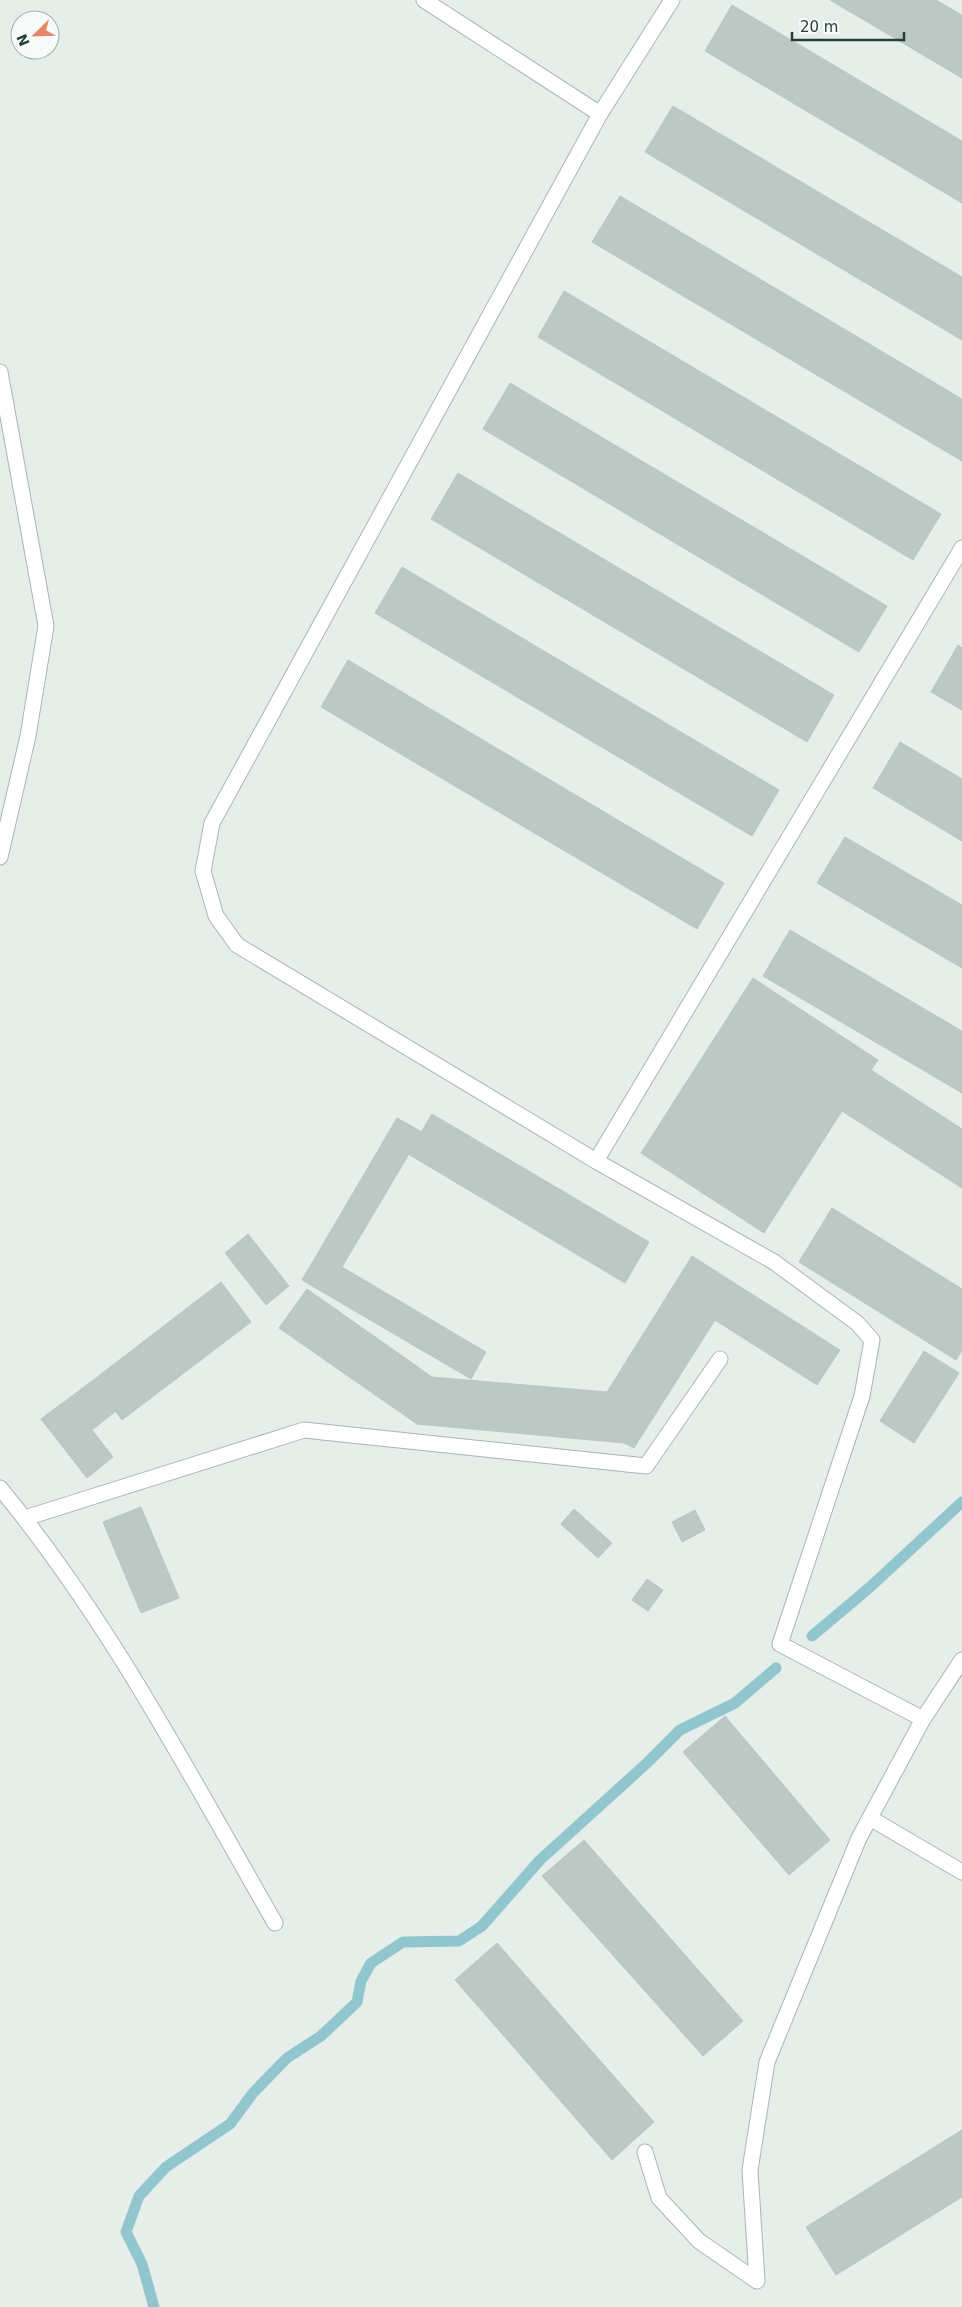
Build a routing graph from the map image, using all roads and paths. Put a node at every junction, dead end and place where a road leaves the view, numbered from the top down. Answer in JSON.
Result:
{"nodes":[{"id":1,"x":424,"y":0,"type":"edge"},
{"id":2,"x":672,"y":0,"type":"edge"},
{"id":3,"x":600,"y":114,"type":"junction"},
{"id":4,"x":0,"y":372,"type":"edge"},
{"id":5,"x":962,"y":548,"type":"edge"},
{"id":6,"x":0,"y":857,"type":"edge"},
{"id":7,"x":596,"y":1161,"type":"junction"},
{"id":8,"x":720,"y":1358,"type":"dead end"},
{"id":9,"x":0,"y":1488,"type":"edge"},
{"id":10,"x":25,"y":1518,"type":"junction"},
{"id":11,"x":962,"y":1660,"type":"edge"},
{"id":12,"x":923,"y":1719,"type":"junction"},
{"id":13,"x":870,"y":1818,"type":"junction"},
{"id":14,"x":962,"y":1872,"type":"edge"},
{"id":15,"x":275,"y":1923,"type":"dead end"},
{"id":16,"x":645,"y":2152,"type":"dead end"}],
"edges":[{"from":1,"to":3,"type":"street"},
{"from":2,"to":3,"type":"street"},
{"from":3,"to":7,"type":"street"},
{"from":4,"to":6,"type":"street"},
{"from":5,"to":7,"type":"street"},
{"from":7,"to":12,"type":"street"},
{"from":8,"to":10,"type":"street"},
{"from":9,"to":10,"type":"street"},
{"from":10,"to":15,"type":"street"},
{"from":11,"to":12,"type":"street"},
{"from":12,"to":13,"type":"street"},
{"from":13,"to":14,"type":"street"},
{"from":13,"to":16,"type":"street"}]}
